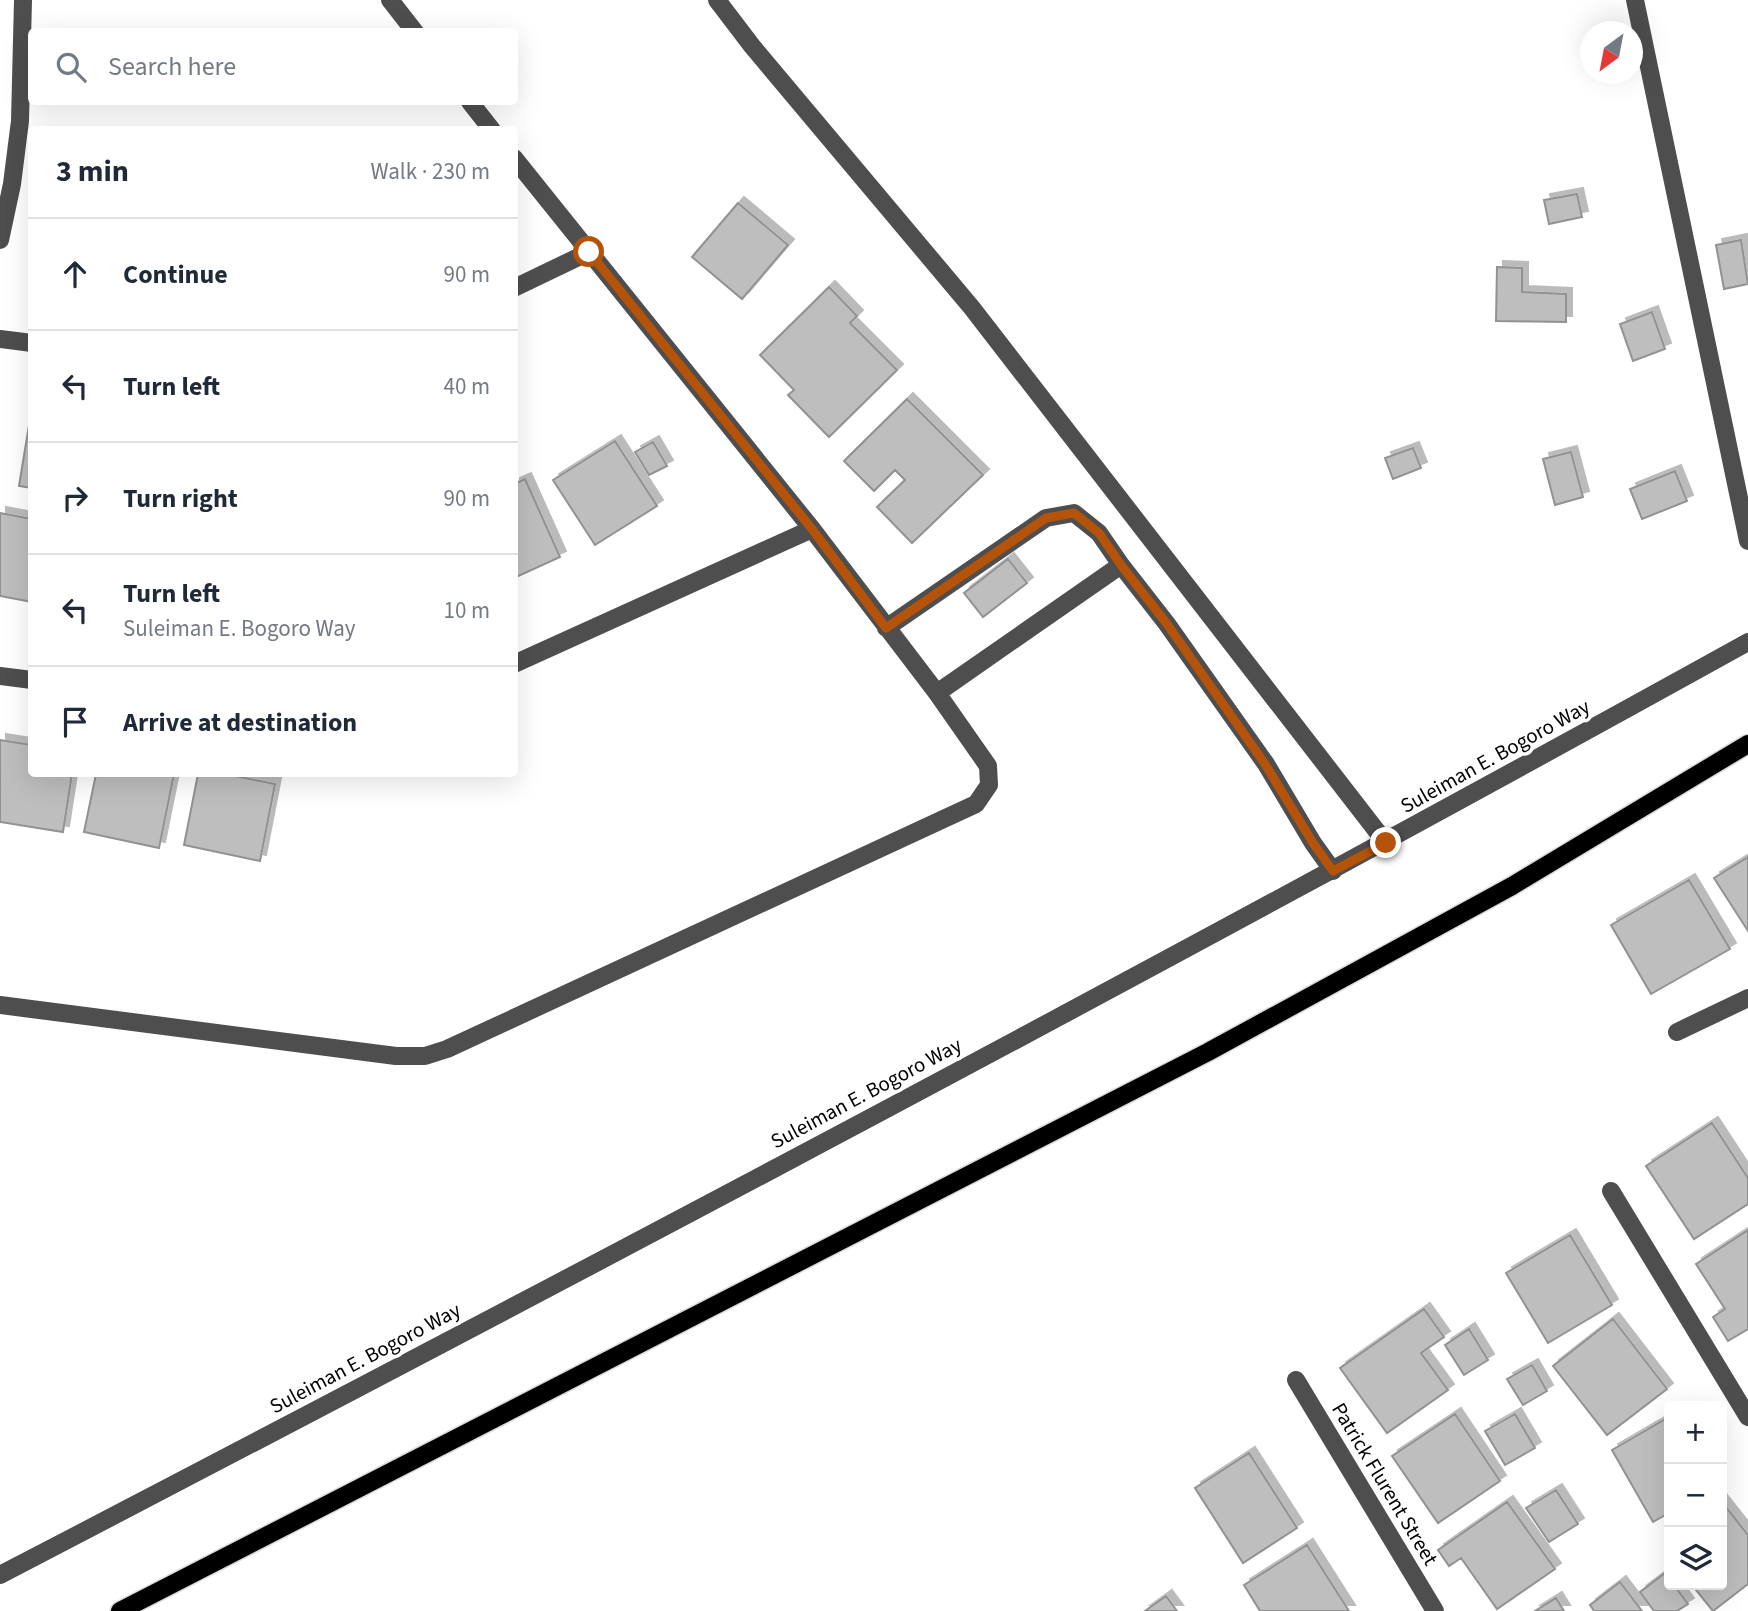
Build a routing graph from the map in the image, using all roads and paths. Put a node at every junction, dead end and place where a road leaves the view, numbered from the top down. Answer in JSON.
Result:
{"nodes":[{"id":1,"x":23,"y":0,"type":"edge"},
{"id":2,"x":390,"y":0,"type":"edge"},
{"id":3,"x":717,"y":0,"type":"edge"},
{"id":4,"x":1636,"y":0,"type":"edge"},
{"id":5,"x":412,"y":28,"type":"edge"},
{"id":6,"x":472,"y":105,"type":"edge"},
{"id":7,"x":489,"y":126,"type":"edge"},
{"id":8,"x":518,"y":163,"type":"edge"},
{"id":9,"x":0,"y":240,"type":"edge"},
{"id":10,"x":589,"y":252,"type":"junction"},
{"id":11,"x":518,"y":286,"type":"edge"},
{"id":12,"x":0,"y":339,"type":"edge"},
{"id":13,"x":28,"y":342,"type":"edge"},
{"id":14,"x":812,"y":529,"type":"junction"},
{"id":15,"x":1748,"y":541,"type":"edge"},
{"id":16,"x":1121,"y":565,"type":"junction"},
{"id":17,"x":886,"y":628,"type":"junction"},
{"id":18,"x":1748,"y":642,"type":"edge"},
{"id":19,"x":518,"y":662,"type":"edge"},
{"id":20,"x":0,"y":676,"type":"edge"},
{"id":21,"x":28,"y":680,"type":"edge"},
{"id":22,"x":937,"y":693,"type":"junction"},
{"id":23,"x":1748,"y":744,"type":"edge"},
{"id":24,"x":1386,"y":843,"type":"junction"},
{"id":25,"x":1333,"y":871,"type":"junction"},
{"id":26,"x":1748,"y":998,"type":"edge"},
{"id":27,"x":0,"y":1005,"type":"edge"},
{"id":28,"x":1677,"y":1032,"type":"dead end"},
{"id":29,"x":1611,"y":1191,"type":"dead end"},
{"id":30,"x":1296,"y":1380,"type":"dead end"},
{"id":31,"x":1748,"y":1417,"type":"edge"},
{"id":32,"x":0,"y":1575,"type":"edge"},
{"id":33,"x":120,"y":1611,"type":"edge"},
{"id":34,"x":1435,"y":1611,"type":"edge"}],
"edges":[{"from":1,"to":9,"type":"street"},
{"from":2,"to":5,"type":"street"},
{"from":3,"to":24,"type":"street"},
{"from":4,"to":15,"type":"street"},
{"from":6,"to":7,"type":"street"},
{"from":8,"to":10,"type":"street"},
{"from":10,"to":11,"type":"street"},
{"from":10,"to":14,"type":"street"},
{"from":12,"to":13,"type":"street"},
{"from":14,"to":17,"type":"street"},
{"from":14,"to":19,"type":"street"},
{"from":16,"to":17,"type":"street"},
{"from":16,"to":22,"type":"street"},
{"from":16,"to":25,"type":"street"},
{"from":17,"to":22,"type":"street"},
{"from":18,"to":24,"type":"street","name":"Suleiman E. Bogoro Way"},
{"from":20,"to":21,"type":"street"},
{"from":22,"to":27,"type":"street"},
{"from":23,"to":33,"type":"main road"},
{"from":24,"to":25,"type":"street","name":"Suleiman E. Bogoro Way"},
{"from":25,"to":32,"type":"street","name":"Suleiman E. Bogoro Way"},
{"from":26,"to":28,"type":"street"},
{"from":29,"to":31,"type":"street"},
{"from":30,"to":34,"type":"street","name":"Patrick Flurent Street"}]}
